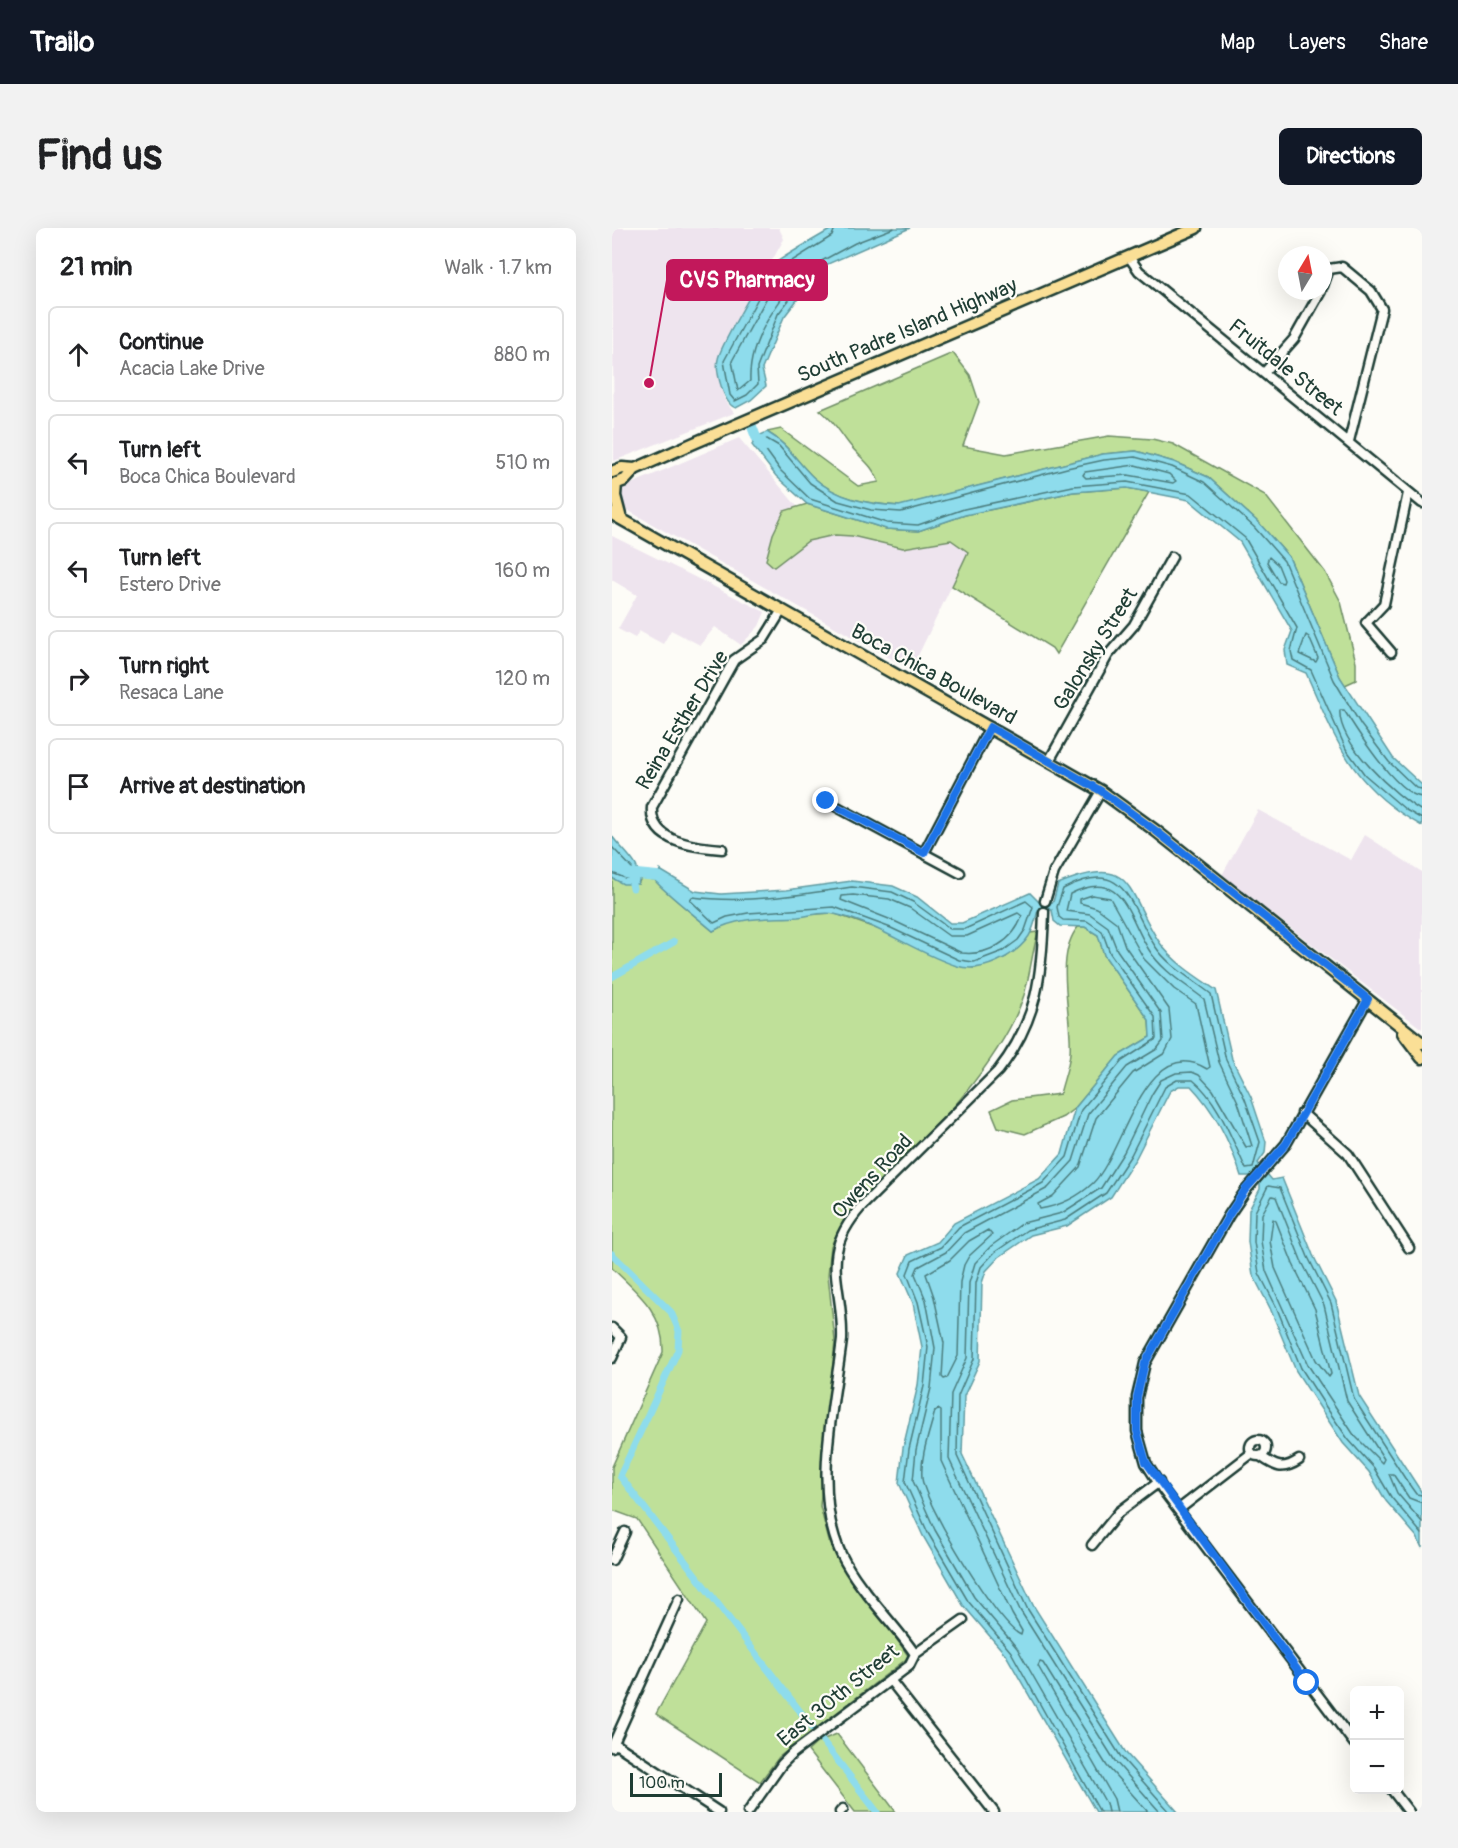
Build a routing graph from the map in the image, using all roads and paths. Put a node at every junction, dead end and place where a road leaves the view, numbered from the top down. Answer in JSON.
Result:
{"nodes":[{"id":1,"x":1196,"y":228,"type":"edge"},
{"id":2,"x":1129,"y":257,"type":"junction"},
{"id":3,"x":1332,"y":269,"type":"edge"},
{"id":4,"x":1317,"y":300,"type":"edge"},
{"id":5,"x":1264,"y":373,"type":"junction"},
{"id":6,"x":1349,"y":441,"type":"junction"},
{"id":7,"x":635,"y":469,"type":"junction"},
{"id":8,"x":615,"y":470,"type":"edge"},
{"id":9,"x":614,"y":484,"type":"edge"},
{"id":10,"x":1408,"y":493,"type":"junction"},
{"id":11,"x":1422,"y":503,"type":"edge"},
{"id":12,"x":615,"y":517,"type":"edge"},
{"id":13,"x":1172,"y":557,"type":"dead end"},
{"id":14,"x":782,"y":610,"type":"junction"},
{"id":15,"x":1391,"y":652,"type":"dead end"},
{"id":16,"x":990,"y":727,"type":"junction"},
{"id":17,"x":1048,"y":761,"type":"junction"},
{"id":18,"x":1101,"y":791,"type":"junction"},
{"id":19,"x":826,"y":801,"type":"dead end"},
{"id":20,"x":723,"y":849,"type":"dead end"},
{"id":21,"x":924,"y":853,"type":"junction"},
{"id":22,"x":960,"y":873,"type":"dead end"},
{"id":23,"x":1045,"y":901,"type":"dead end"},
{"id":24,"x":1044,"y":912,"type":"dead end"},
{"id":25,"x":1368,"y":999,"type":"junction"},
{"id":26,"x":1394,"y":1021,"type":"junction"},
{"id":27,"x":1422,"y":1043,"type":"edge"},
{"id":28,"x":1422,"y":1058,"type":"edge"},
{"id":29,"x":1302,"y":1113,"type":"junction"},
{"id":30,"x":1409,"y":1248,"type":"dead end"},
{"id":31,"x":612,"y":1328,"type":"edge"},
{"id":32,"x":612,"y":1358,"type":"edge"},
{"id":33,"x":1299,"y":1460,"type":"dead end"},
{"id":34,"x":1159,"y":1482,"type":"junction"},
{"id":35,"x":1178,"y":1510,"type":"junction"},
{"id":36,"x":625,"y":1532,"type":"dead end"},
{"id":37,"x":1092,"y":1545,"type":"dead end"},
{"id":38,"x":612,"y":1560,"type":"edge"},
{"id":39,"x":679,"y":1599,"type":"dead end"},
{"id":40,"x":963,"y":1620,"type":"dead end"},
{"id":41,"x":915,"y":1654,"type":"junction"},
{"id":42,"x":890,"y":1680,"type":"junction"},
{"id":43,"x":1352,"y":1740,"type":"edge"},
{"id":44,"x":613,"y":1745,"type":"edge"},
{"id":45,"x":1395,"y":1794,"type":"edge"},
{"id":46,"x":719,"y":1812,"type":"edge"},
{"id":47,"x":748,"y":1812,"type":"edge"},
{"id":48,"x":994,"y":1812,"type":"edge"},
{"id":49,"x":1409,"y":1812,"type":"edge"}],
"edges":[{"from":1,"to":2,"type":"main road","name":"South Padre Island Highway"},
{"from":2,"to":5,"type":"street","name":"Fruitdale Street"},
{"from":2,"to":7,"type":"main road","name":"South Padre Island Highway"},
{"from":3,"to":6,"type":"street"},
{"from":4,"to":5,"type":"street"},
{"from":5,"to":6,"type":"street","name":"Fruitdale Street"},
{"from":6,"to":10,"type":"street","name":"Fruitdale Street"},
{"from":7,"to":8,"type":"main road","name":"South Padre Island Highway"},
{"from":7,"to":9,"type":"main road","name":"South Padre Island Highway"},
{"from":9,"to":12,"type":"main road"},
{"from":10,"to":11,"type":"street","name":"Fruitdale Street"},
{"from":10,"to":15,"type":"street"},
{"from":12,"to":14,"type":"main road","name":"Boca Chica Boulevard"},
{"from":13,"to":17,"type":"street","name":"Galonsky Street"},
{"from":14,"to":16,"type":"main road","name":"Boca Chica Boulevard"},
{"from":14,"to":20,"type":"street","name":"Reina Esther Drive"},
{"from":16,"to":17,"type":"main road","name":"Boca Chica Boulevard"},
{"from":16,"to":21,"type":"street"},
{"from":17,"to":18,"type":"main road","name":"Boca Chica Boulevard"},
{"from":18,"to":23,"type":"street"},
{"from":18,"to":25,"type":"main road","name":"Boca Chica Boulevard"},
{"from":19,"to":21,"type":"street"},
{"from":21,"to":22,"type":"street"},
{"from":24,"to":41,"type":"street","name":"Owens Road"},
{"from":25,"to":26,"type":"main road","name":"Boca Chica Boulevard"},
{"from":25,"to":29,"type":"street"},
{"from":26,"to":27,"type":"main road","name":"Boca Chica Boulevard"},
{"from":26,"to":28,"type":"main road"},
{"from":29,"to":30,"type":"street"},
{"from":29,"to":34,"type":"street"},
{"from":31,"to":32,"type":"street"},
{"from":33,"to":35,"type":"street"},
{"from":34,"to":35,"type":"street"},
{"from":34,"to":37,"type":"street"},
{"from":35,"to":43,"type":"street"},
{"from":36,"to":38,"type":"street"},
{"from":39,"to":44,"type":"street"},
{"from":40,"to":41,"type":"street","name":"East 30th Street"},
{"from":41,"to":42,"type":"street","name":"East 30th Street"},
{"from":42,"to":47,"type":"street","name":"East 30th Street"},
{"from":42,"to":48,"type":"street"},
{"from":44,"to":46,"type":"street"},
{"from":45,"to":49,"type":"street"}]}
